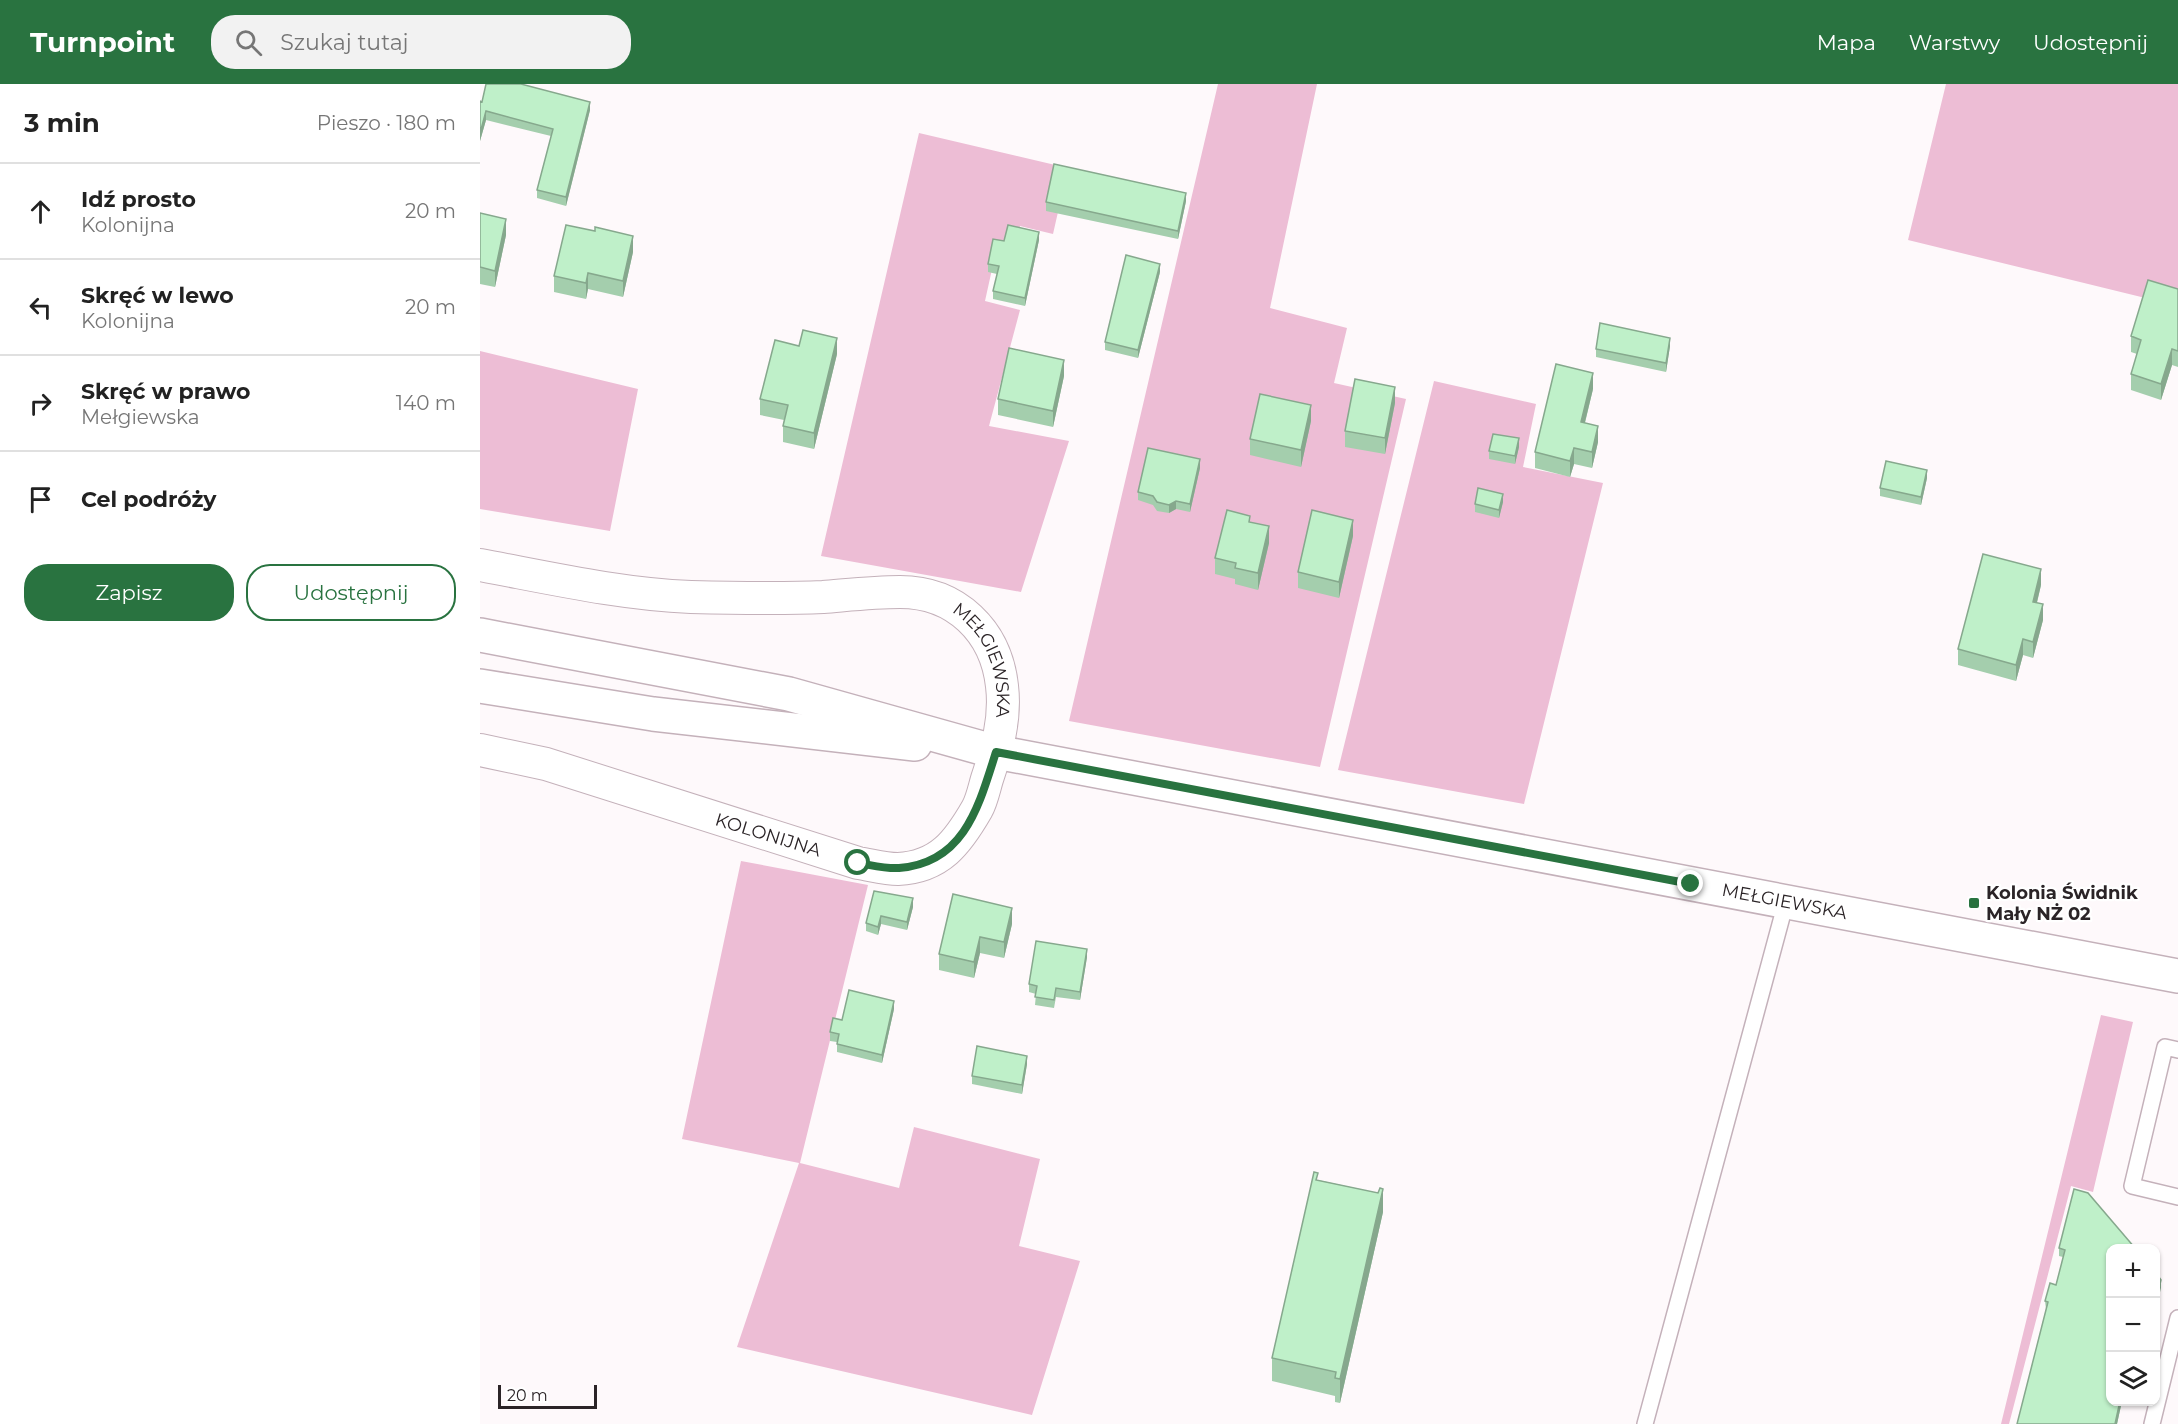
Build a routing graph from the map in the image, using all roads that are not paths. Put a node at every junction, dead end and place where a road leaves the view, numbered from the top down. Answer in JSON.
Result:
{"nodes":[{"id":1,"x":480,"y":565,"type":"edge"},
{"id":2,"x":480,"y":635,"type":"edge"},
{"id":3,"x":480,"y":686,"type":"edge"},
{"id":4,"x":480,"y":750,"type":"edge"},
{"id":5,"x":996,"y":752,"type":"junction"},
{"id":6,"x":1786,"y":902,"type":"junction"},
{"id":7,"x":2178,"y":976,"type":"edge"},
{"id":8,"x":2178,"y":1050,"type":"edge"},
{"id":9,"x":2178,"y":1197,"type":"edge"},
{"id":10,"x":2178,"y":1318,"type":"edge"},
{"id":11,"x":1645,"y":1424,"type":"edge"},
{"id":12,"x":2151,"y":1424,"type":"edge"}],
"edges":[{"from":1,"to":5,"type":"street","name":"MEŁGIEWSKA"},
{"from":2,"to":5,"type":"main road"},
{"from":3,"to":5,"type":"main road"},
{"from":4,"to":5,"type":"street","name":"KOLONIJNA"},
{"from":5,"to":6,"type":"main road","name":"MEŁGIEWSKA"},
{"from":6,"to":7,"type":"main road","name":"MEŁGIEWSKA"},
{"from":6,"to":11,"type":"lane"},
{"from":8,"to":9,"type":"lane"},
{"from":10,"to":12,"type":"lane"}]}
